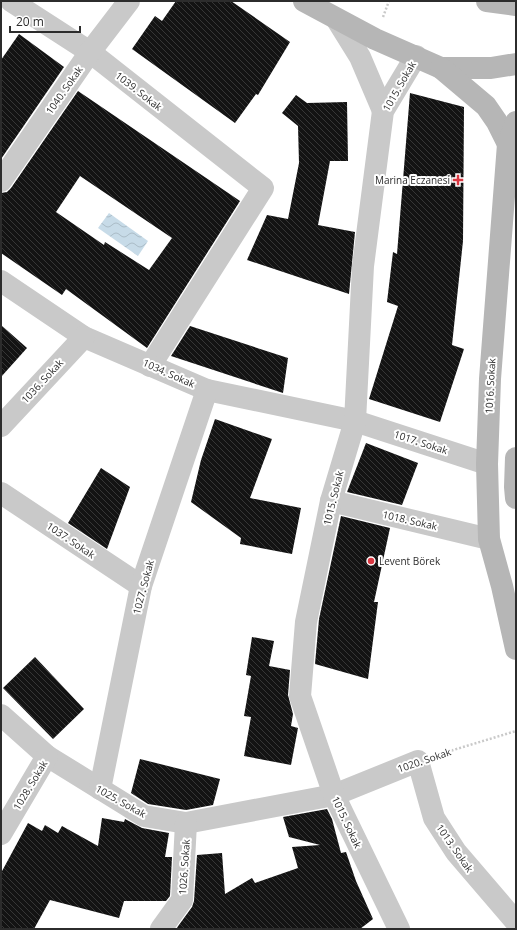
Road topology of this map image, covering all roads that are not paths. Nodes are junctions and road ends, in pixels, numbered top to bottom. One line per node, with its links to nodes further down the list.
1 (11, 1): 7 (street, 1039. Sokak)
2 (129, 1): 7 (street, 1040. Sokak)
3 (304, 1): 6 (main road)
4 (488, 1): 5 (main road)
5 (516, 5)
6 (337, 20): 8 (main road); 11 (street)
7 (90, 52): 14 (street, 1040. Sokak); 17 (street, 1039. Sokak)
8 (416, 56): 10 (main road); 11 (street, 1015. Sokak)
9 (516, 64): 10 (main road)
10 (441, 68): 13 (main road)
11 (383, 111): 19 (street, 1015. Sokak)
12 (516, 122): 13 (main road, 1016. Sokak)
13 (508, 144): 22 (main road, 1016. Sokak)
14 (1, 180)
15 (1, 281): 16 (street, 1034. Sokak)
16 (84, 337): 17 (street, 1034. Sokak); 20 (street, 1036. Sokak)
17 (150, 366): 18 (street, 1034. Sokak)
18 (207, 390): 19 (street, 1034. Sokak); 27 (street, 1027. Sokak)
19 (355, 421): 22 (street, 1017. Sokak); 25 (street, 1015. Sokak)
20 (1, 426)
21 (516, 458): 24 (main road)
22 (487, 464): 26 (main road, 1016. Sokak)
23 (1, 493): 27 (street, 1037. Sokak)
24 (516, 498)
25 (331, 501): 26 (street, 1018. Sokak); 33 (street, 1015. Sokak)
26 (490, 539): 28 (main road, 1016. Sokak)
27 (141, 586): 32 (street, 1027. Sokak)
28 (516, 649)
29 (1, 715): 30 (street, 1025. Sokak)
30 (47, 756): 32 (street, 1025. Sokak); 35 (street, 1028. Sokak)
31 (418, 761): 33 (street, 1020. Sokak); 36 (street, 1013. Sokak)
32 (100, 789): 34 (street, 1025. Sokak)
33 (334, 795): 34 (street, 1025. Sokak); 37 (street, 1015. Sokak)
34 (186, 823): 38 (street, 1026. Sokak)
35 (1, 834)
36 (516, 922)
37 (390, 925)
38 (162, 929)

